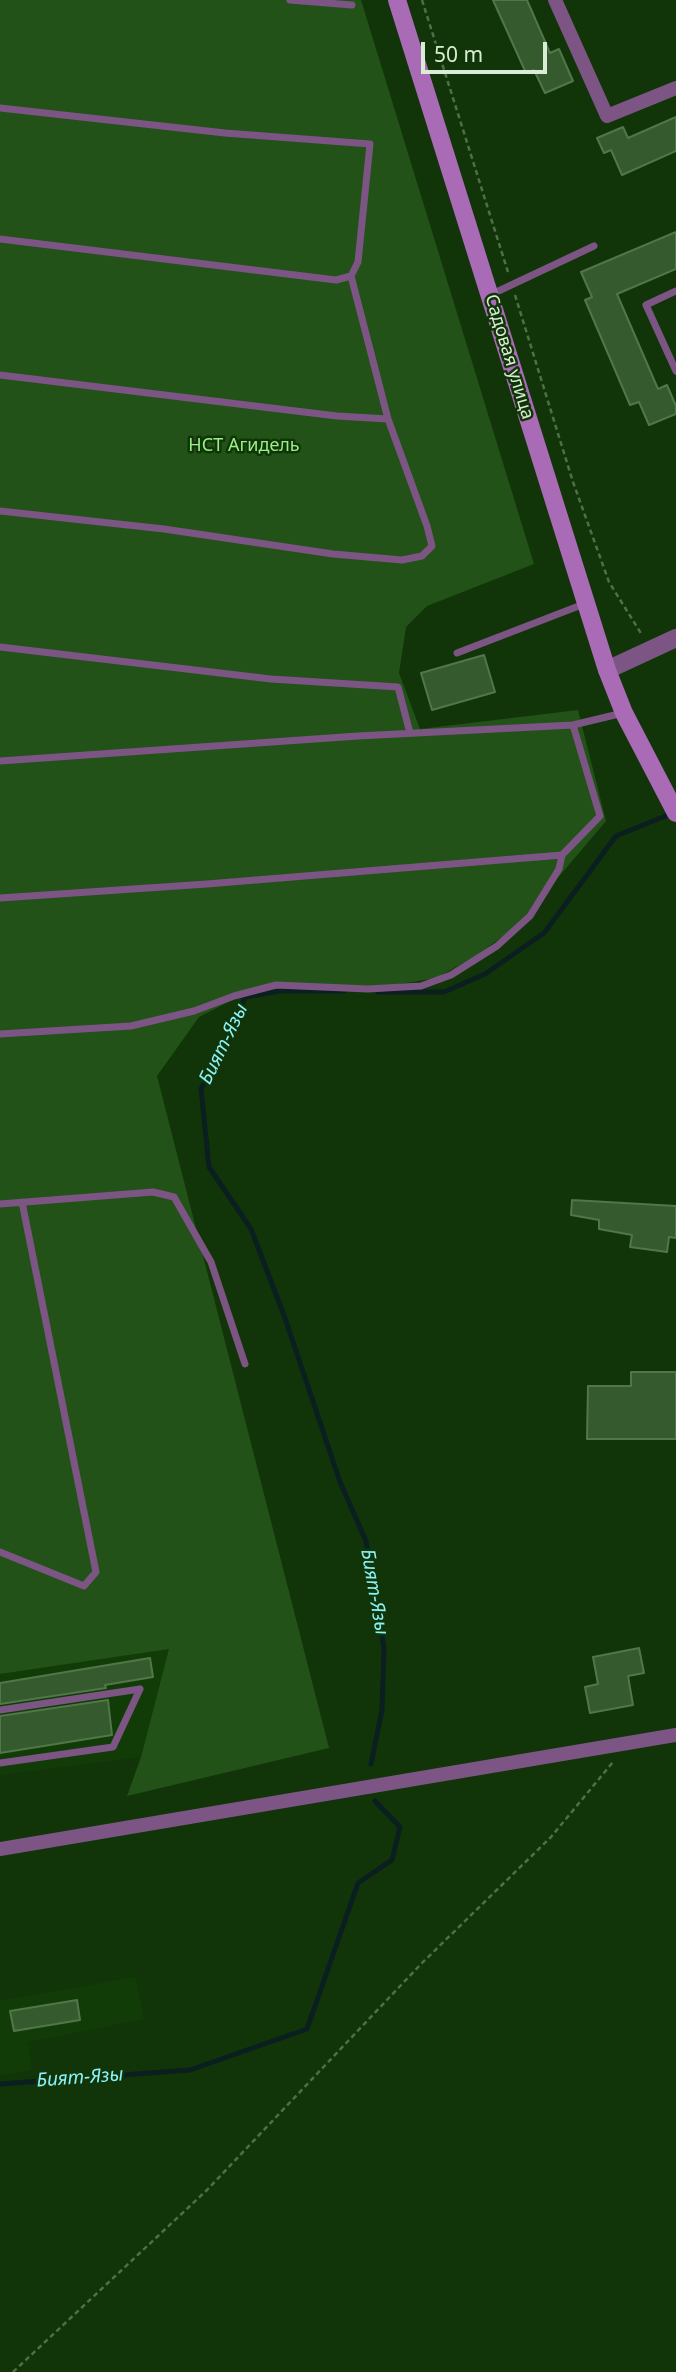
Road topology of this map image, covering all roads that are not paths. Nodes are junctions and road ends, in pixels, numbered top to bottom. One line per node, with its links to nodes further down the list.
1 (290, 0): 4 (lane)
2 (397, 0): 11 (main road, Садовая улица)
3 (555, 0): 5 (street)
4 (352, 5)
5 (676, 88)
6 (0, 108): 9 (lane)
7 (0, 240): 9 (lane)
8 (594, 246): 11 (lane)
9 (351, 276): 14 (lane)
10 (676, 291): 12 (lane)
11 (490, 296): 16 (main road, Садовая улица)
12 (676, 371)
13 (0, 374): 14 (lane)
14 (388, 419): 15 (lane)
15 (0, 511)
16 (586, 603): 19 (lane); 20 (main road, Садовая улица)
17 (676, 638): 20 (street)
18 (0, 647): 23 (lane)
19 (457, 653)
20 (607, 670): 21 (main road, Садовая улица)
21 (624, 713): 22 (lane); 25 (main road, Садовая улица)
22 (573, 726): 23 (lane); 26 (lane)
23 (410, 733): 24 (lane)
24 (0, 761)
25 (676, 813)
26 (562, 855): 27 (lane); 28 (lane)
27 (0, 898)
28 (0, 1034)
29 (22, 1202): 30 (lane); 31 (lane); 32 (lane)
30 (0, 1204)
31 (245, 1364)
32 (0, 1552)
33 (0, 1710): 35 (lane)
34 (676, 1735): 36 (street)
35 (0, 1763)
36 (0, 1849)

